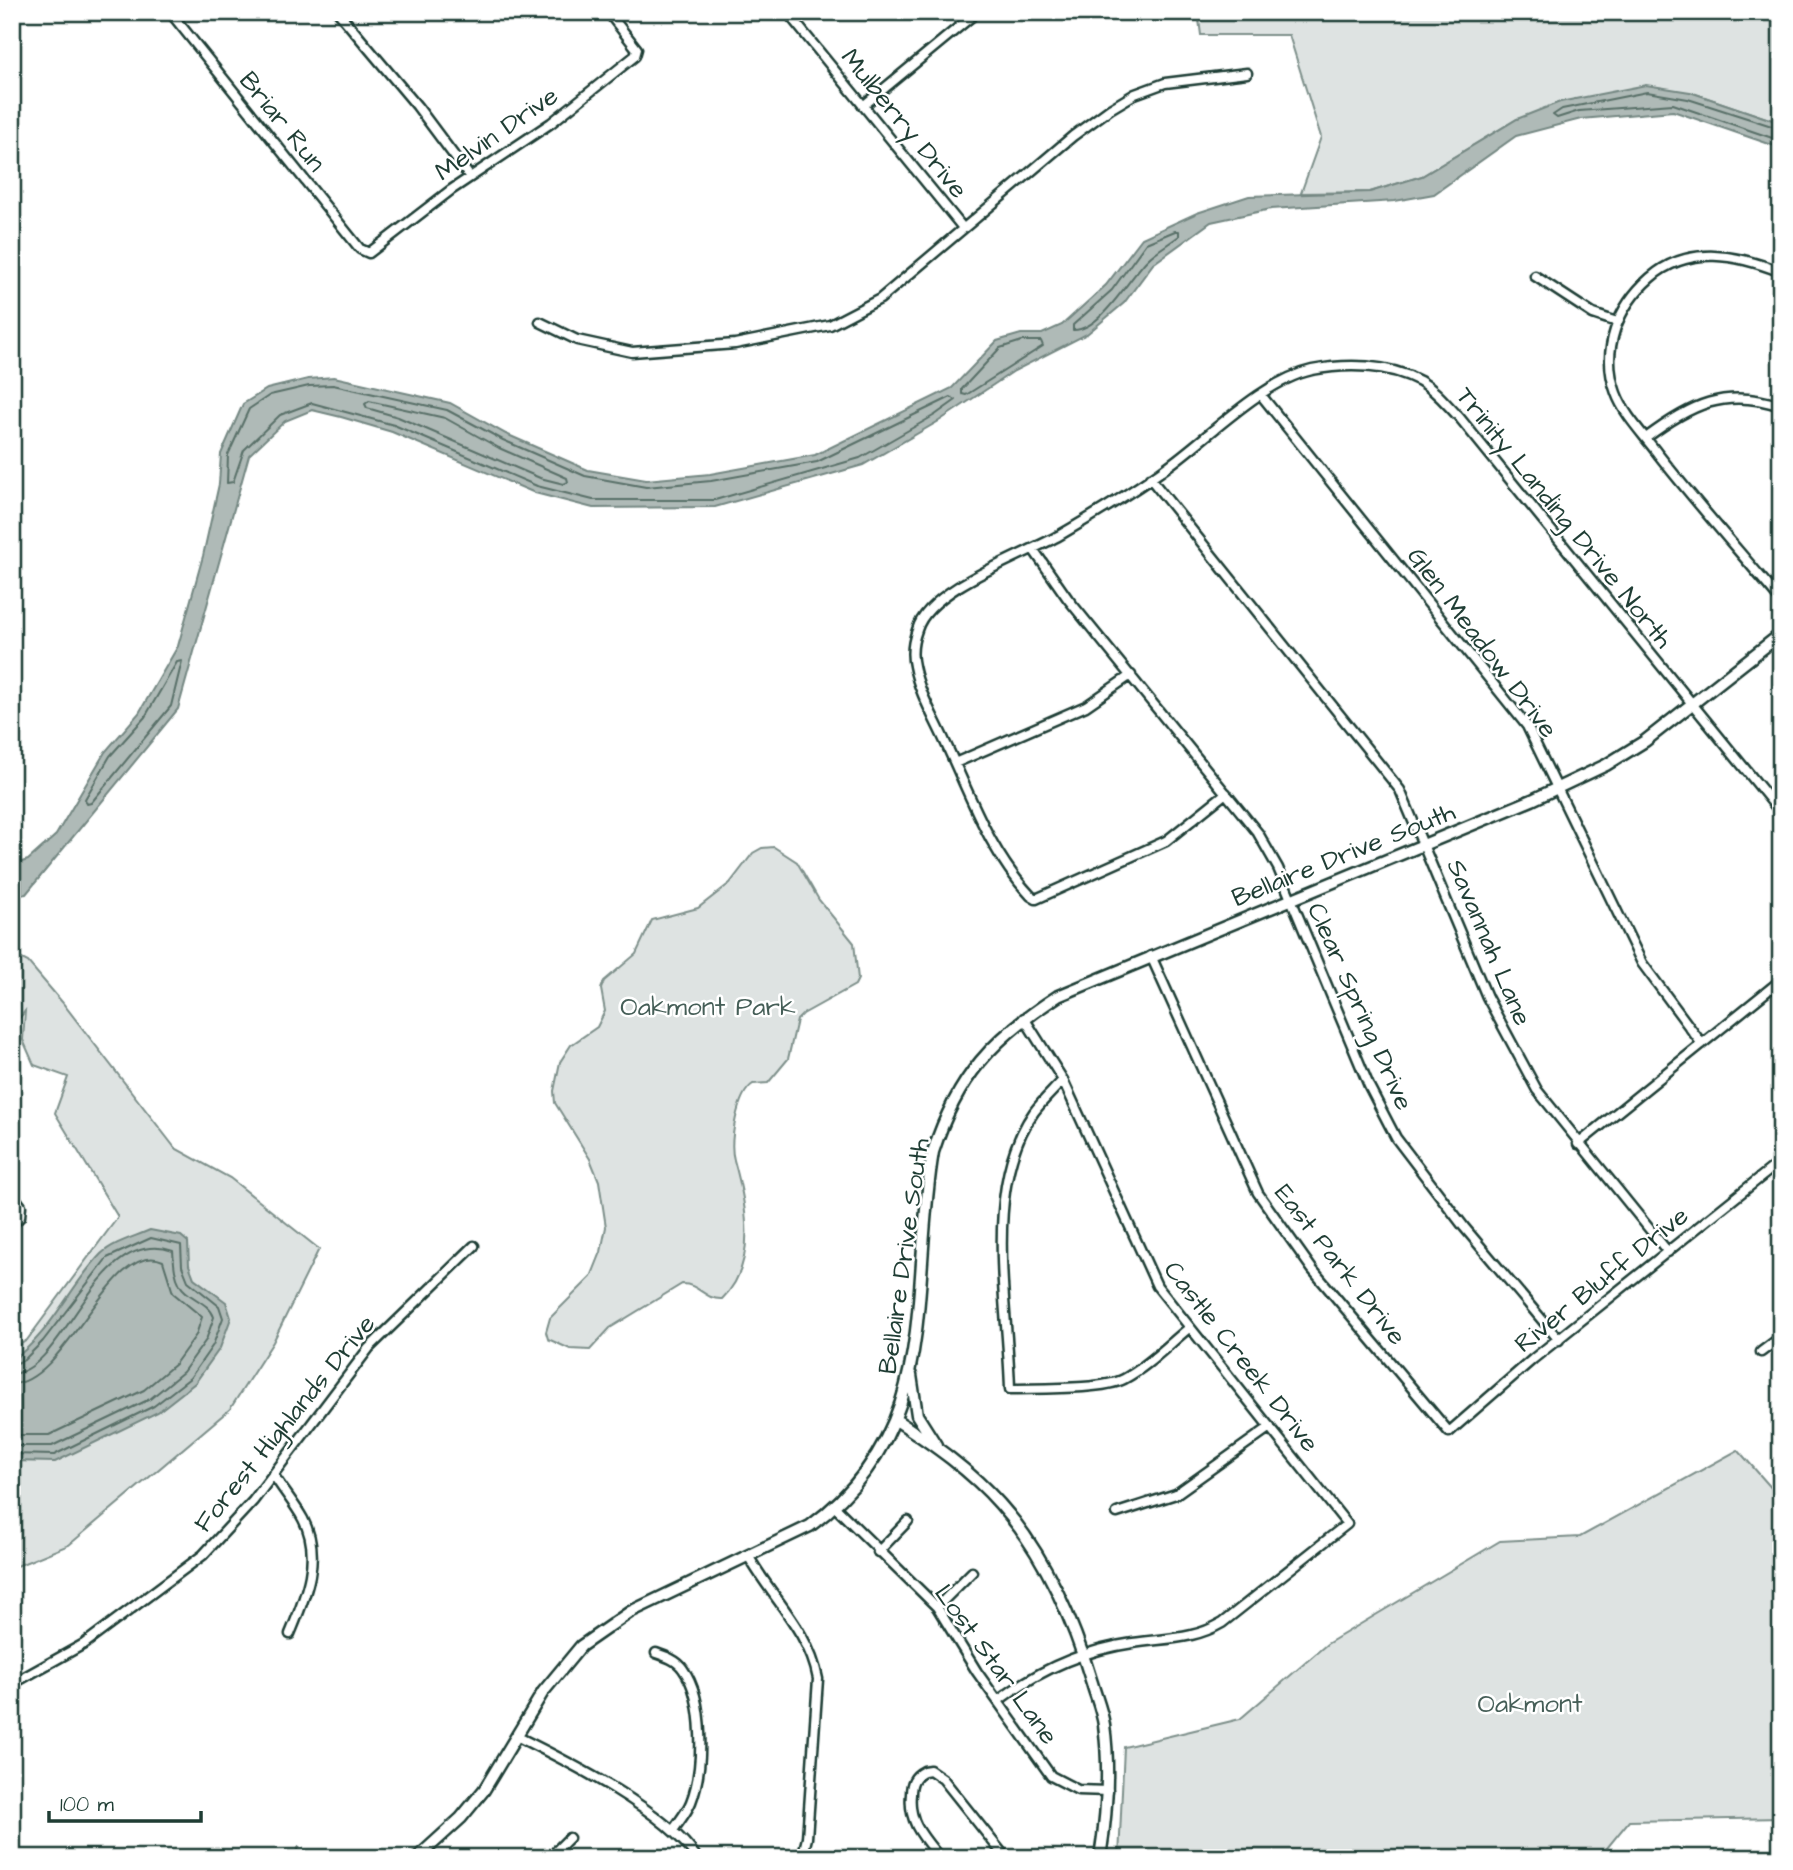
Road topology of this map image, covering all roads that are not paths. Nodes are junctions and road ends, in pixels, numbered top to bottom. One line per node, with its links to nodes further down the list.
1 (170, 12): 10 (street, Briar Run)
2 (338, 12): 8 (street)
3 (608, 12): 8 (street, Melvin Drive)
4 (787, 12): 7 (street, Mulberry Drive)
5 (977, 12): 7 (street)
6 (1247, 73): 9 (street)
7 (863, 106): 9 (street, Mulberry Drive)
8 (470, 177): 10 (street, Melvin Drive)
9 (963, 228): 13 (street)
10 (366, 252)
11 (1781, 272): 14 (street)
12 (1535, 276): 14 (street)
13 (540, 322)
14 (1617, 322): 17 (street)
15 (1262, 395): 18 (street, Trinity Landing Drive North); 23 (street, Trinity Landing Drive North); 25 (street, Glen Meadow Drive)
16 (1781, 406): 17 (street)
17 (1646, 439): 20 (street)
18 (1150, 478): 19 (street, Trinity Landing Drive North); 28 (street, Savannah Lane)
19 (1033, 549): 22 (street, Clear Spring Drive); 24 (street, Trinity Landing Drive North)
20 (1781, 601)
21 (1781, 634): 23 (street, Bellaire Drive South)
22 (1131, 675): 24 (street); 26 (street, Clear Spring Drive)
23 (1694, 704): 25 (street, Bellaire Drive South); 27 (street, Trinity Landing Drive North)
24 (955, 763): 26 (street)
25 (1559, 788): 28 (street, Bellaire Drive South); 33 (street, Glen Meadow Drive)
26 (1226, 793): 29 (street, Clear Spring Drive)
27 (1781, 813)
28 (1425, 843): 29 (street, Bellaire Drive South); 35 (street, Savannah Lane)
29 (1290, 897): 30 (street, Bellaire Drive South); 43 (street, Clear Spring Drive)
30 (1151, 956): 32 (street, Bellaire Drive South); 48 (street, East Park Drive)
31 (1781, 980): 33 (street)
32 (1024, 1018): 34 (street, Castle Creek Drive); 45 (street, Bellaire Drive South)
33 (1702, 1044): 35 (street)
34 (1063, 1080): 41 (street, Castle Creek Drive); 41 (street)
35 (1578, 1144): 40 (street, Savannah Lane)
36 (1781, 1161): 40 (street, River Bluff Drive)
37 (12, 1194): 38 (street)
38 (12, 1226)
39 (474, 1246): 50 (street, Forest Highlands Drive)
40 (1668, 1252): 43 (street, River Bluff Drive)
41 (1189, 1328): 47 (street, Castle Creek Drive)
42 (1781, 1337): 44 (street)
43 (1559, 1340): 48 (street, River Bluff Drive)
44 (1761, 1352)
45 (911, 1369): 46 (street, Bellaire Drive South); 49 (street)
46 (896, 1420): 49 (street); 51 (street, Bellaire Drive South)
47 (1270, 1427): 52 (street); 60 (street, Castle Creek Drive)
48 (1449, 1432)
49 (938, 1448): 60 (street)
50 (272, 1475): 58 (street); 61 (street, Forest Highlands Drive)
51 (834, 1506): 54 (street, Lost Star Lane); 55 (street, Bellaire Drive South)
52 (1117, 1513)
53 (908, 1521): 54 (street)
54 (878, 1552): 57 (street, Lost Star Lane)
55 (749, 1557): 63 (street, Bellaire Drive South); 70 (street)
56 (972, 1572): 57 (street)
57 (937, 1607): 62 (street, Lost Star Lane)
58 (290, 1634)
59 (656, 1653): 65 (street)
60 (1083, 1653): 62 (street); 64 (street)
61 (12, 1684)
62 (999, 1700): 64 (street, Lost Star Lane)
63 (516, 1736): 65 (street); 67 (street, Bellaire Drive South)
64 (1108, 1791): 73 (street)
65 (674, 1829): 69 (street)
66 (569, 1838): 68 (street)
67 (417, 1858)
68 (550, 1858)
69 (697, 1858)
70 (802, 1858)
71 (940, 1858): 72 (street)
72 (1006, 1858)
73 (1100, 1858)

